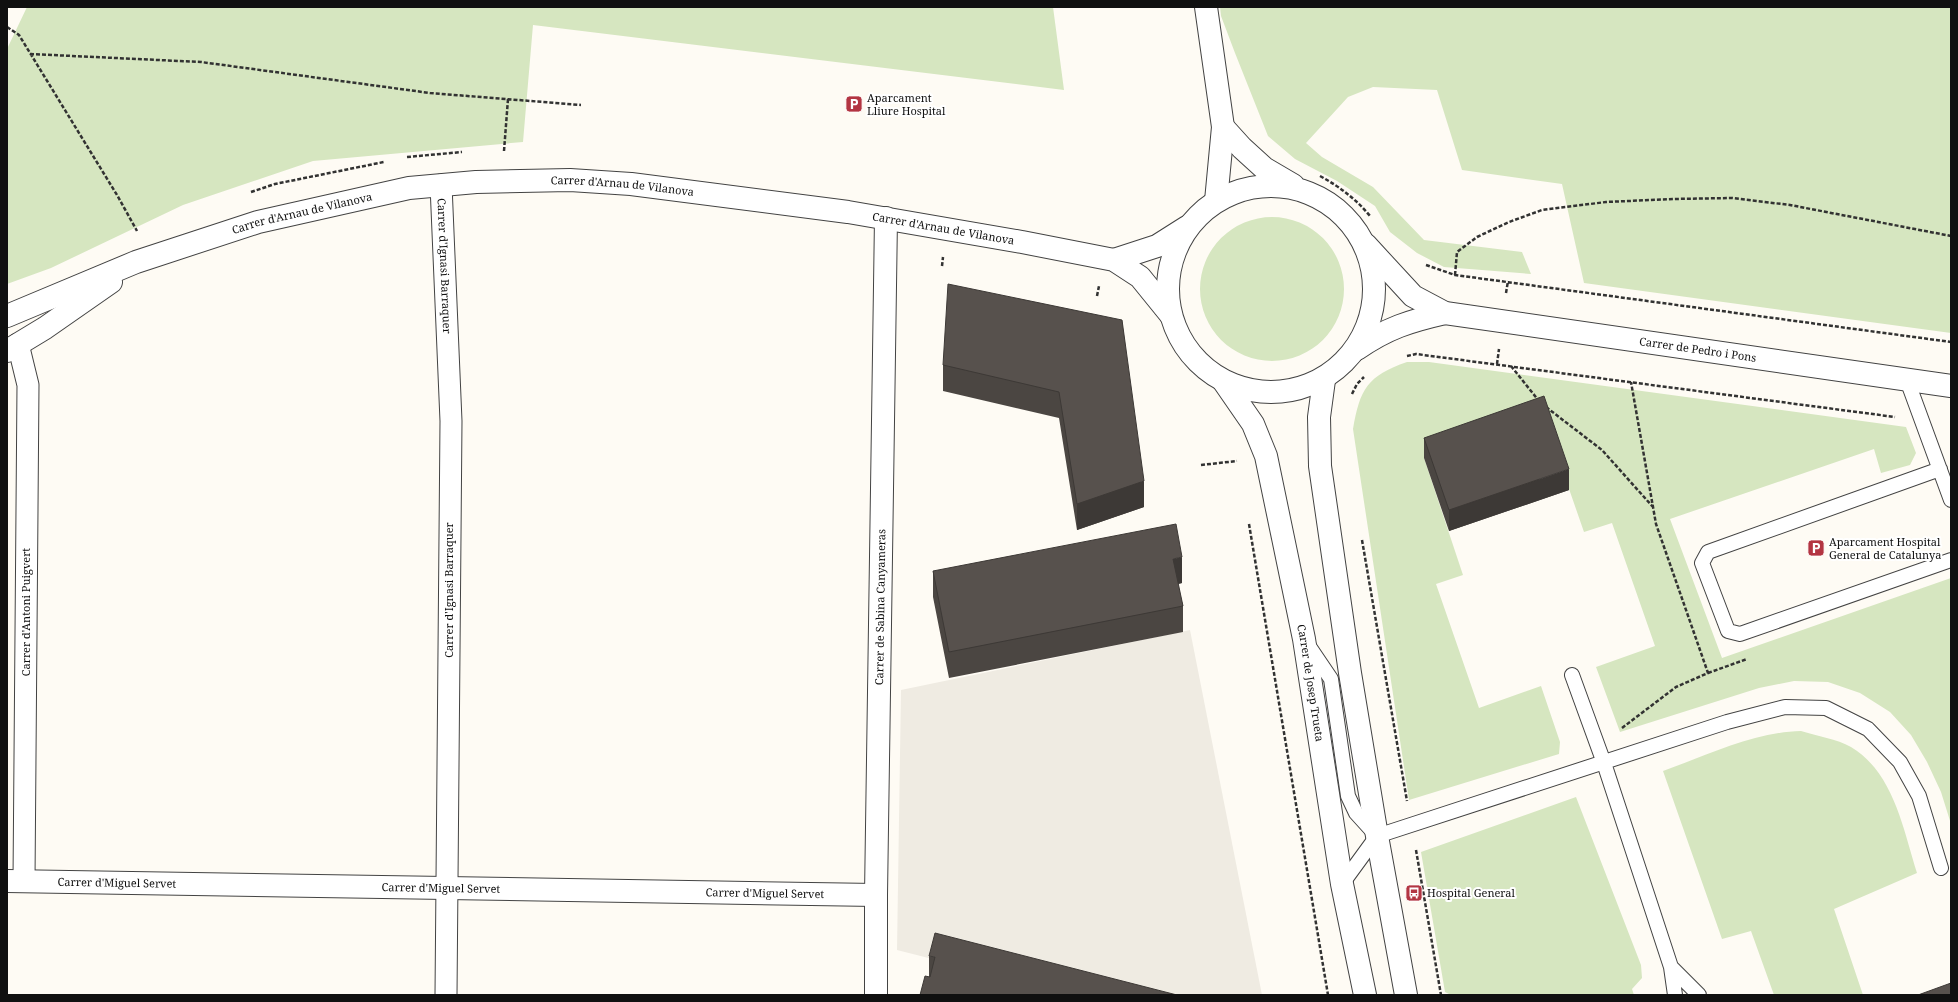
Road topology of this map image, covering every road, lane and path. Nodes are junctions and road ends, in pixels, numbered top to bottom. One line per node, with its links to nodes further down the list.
1 (1206, 7): 6 (street)
2 (7, 26): 3 (path)
3 (30, 54): 4 (path); 15 (path)
4 (508, 99): 5 (path); 7 (path)
5 (581, 105)
6 (1223, 127): 10 (street); 11 (street)
7 (504, 151)
8 (1318, 175): 13 (path)
9 (441, 184): 12 (street, Carrer d'Arnau de Vilanova); 19 (street, Carrer d'Arnau de Vilanova); 57 (street, Carrer d'Ignasi Barraquer)
10 (1300, 189): 11 (street); 17 (street)
11 (1216, 201): 14 (street)
12 (886, 218): 18 (street, Carrer d'Arnau de Vilanova); 58 (street, Carrer de Sabina Canyameras)
13 (1374, 220)
14 (1190, 224): 18 (street, Carrer d'Arnau de Vilanova); 23 (street)
15 (139, 235)
16 (1951, 236): 21 (path)
17 (1366, 245): 22 (street, Carrer de Pedro i Pons); 27 (street)
18 (1114, 260): 23 (street, Carrer d'Arnau de Vilanova)
19 (136, 262): 24 (street, Carrer d'Arnau de Vilanova); 26 (street, Carrer d'Arnau de Vilanova)
20 (1421, 263): 21 (path)
21 (1455, 274): 25 (path)
22 (1445, 313): 27 (street, Carrer de Pedro i Pons); 32 (street, Carrer de Pedro i Pons)
23 (1170, 314): 33 (street)
24 (7, 316)
25 (1951, 342)
26 (12, 348): 55 (street, Carrer d'Antoni Puigvert)
27 (1357, 349): 31 (street)
28 (1404, 356): 29 (path)
29 (1510, 365): 34 (path); 37 (path)
30 (1366, 375): 36 (path)
31 (1324, 380): 33 (street); 53 (street)
32 (1907, 380): 35 (street, Carrer de Pedro i Pons); 39 (lane)
33 (1224, 382): 48 (street, Carrer de Josep Trueta)
34 (1631, 382): 39 (path); 44 (path)
35 (1951, 386)
36 (1352, 396)
37 (1539, 402)
38 (1546, 406): 44 (path)
39 (1923, 421): 42 (lane)
40 (1238, 460): 41 (path)
41 (1239, 468)
42 (1940, 469): 43 (lane); 47 (lane)
43 (1951, 500)
44 (1653, 508): 50 (path)
45 (1248, 523): 62 (path)
46 (1362, 538): 52 (path)
47 (1951, 560)
48 (1304, 639): 53 (lane); 56 (street, Carrer de Josep Trueta)
49 (1572, 675): 50 (lane)
50 (1598, 747): 51 (lane)
51 (1604, 763): 52 (lane); 54 (lane); 59 (lane)
52 (1411, 825): 53 (lane); 65 (path)
53 (1377, 836): 56 (lane); 64 (street)
54 (1941, 868)
55 (16, 881): 57 (street, Carrer d'Miguel Servet)
56 (1342, 884): 63 (street, Carrer de Josep Trueta)
57 (447, 888): 58 (street, Carrer d'Miguel Servet); 60 (street, Carrer d'Ignasi Barraquer)
58 (876, 895): 61 (street, Carrer de Sabina Canyameras)
59 (1671, 967): 66 (lane); 67 (lane)
60 (446, 995)
61 (876, 995)
62 (1328, 995)
63 (1365, 995)
64 (1406, 995)
65 (1441, 995)
66 (1675, 995)
67 (1700, 995)

